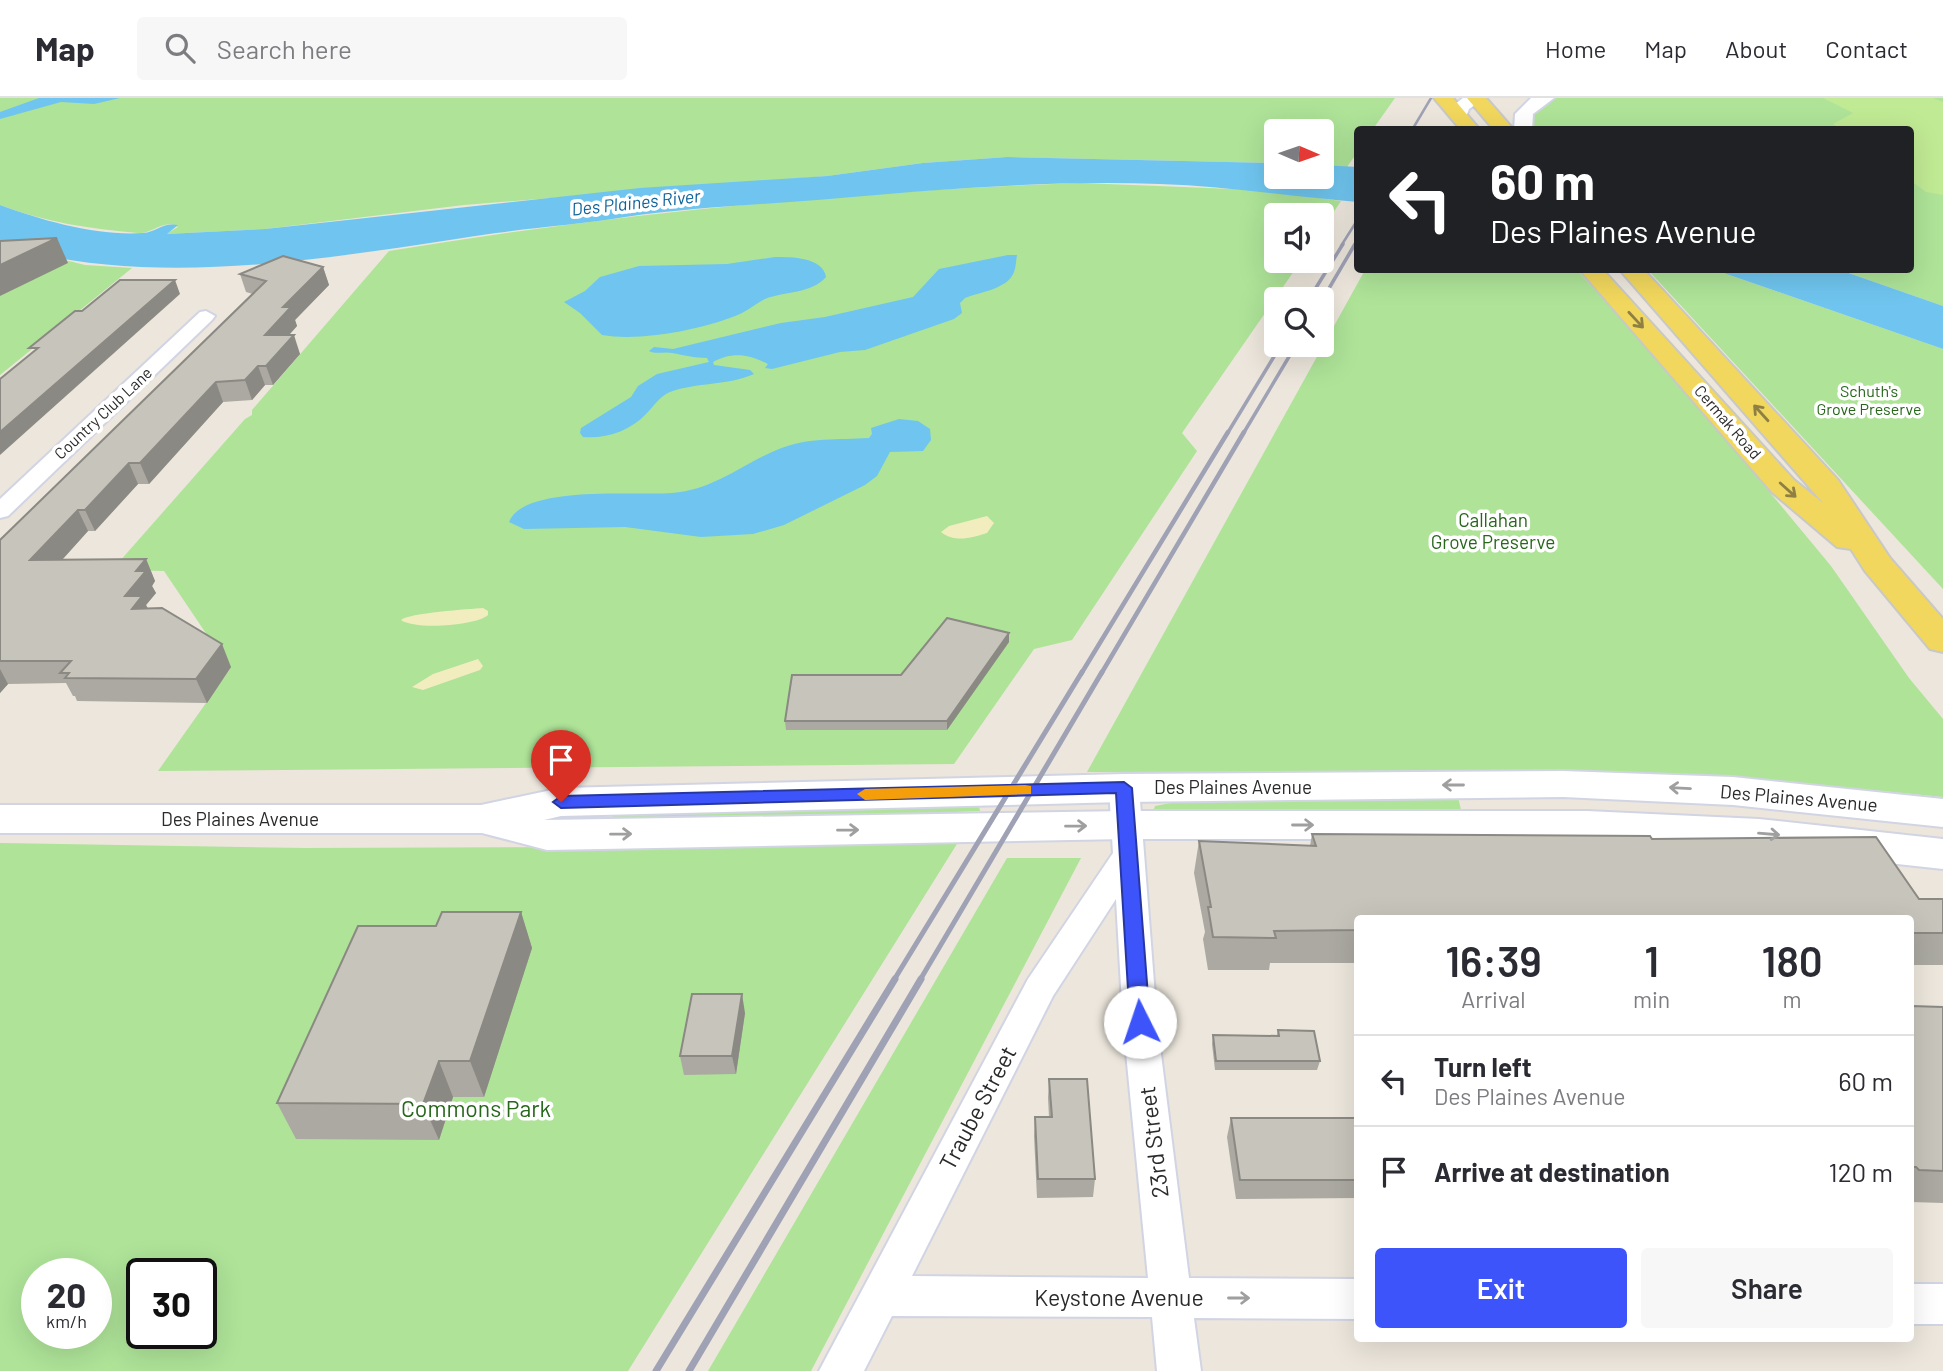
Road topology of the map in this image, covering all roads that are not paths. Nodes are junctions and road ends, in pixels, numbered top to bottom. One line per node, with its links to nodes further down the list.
1 (1443, 98): 4 (main road)
2 (1476, 98): 4 (main road); 5 (main road)
3 (1545, 98): 6 (main road)
4 (1465, 123)
5 (1501, 126)
6 (1522, 126)
7 (1594, 273): 11 (main road, Cermak Road, one-way to 11)
8 (1635, 273): 11 (main road, Cermak Road, one-way to 8)
9 (206, 316): 10 (street, Country Club Lane)
10 (0, 511)
11 (1877, 564): 12 (main road, Cermak Road)
12 (1943, 642)
13 (1943, 813): 15 (main road, Des Plaines Avenue, one-way to 15)
14 (0, 819): 15 (main road, Des Plaines Avenue)
15 (1127, 822): 16 (main road, Des Plaines Avenue, one-way to 16); 17 (street, Traube Street); 18 (street, 23rd Street)
16 (1943, 854)
17 (880, 1296): 18 (street, Keystone Avenue); 22 (street, Traube Street)
18 (1171, 1298): 19 (street, Keystone Avenue, one-way to 19); 23 (street, 23rd Street)
19 (1354, 1299)
20 (1914, 1304): 21 (street)
21 (1943, 1304)
22 (841, 1371)
23 (1179, 1371)

